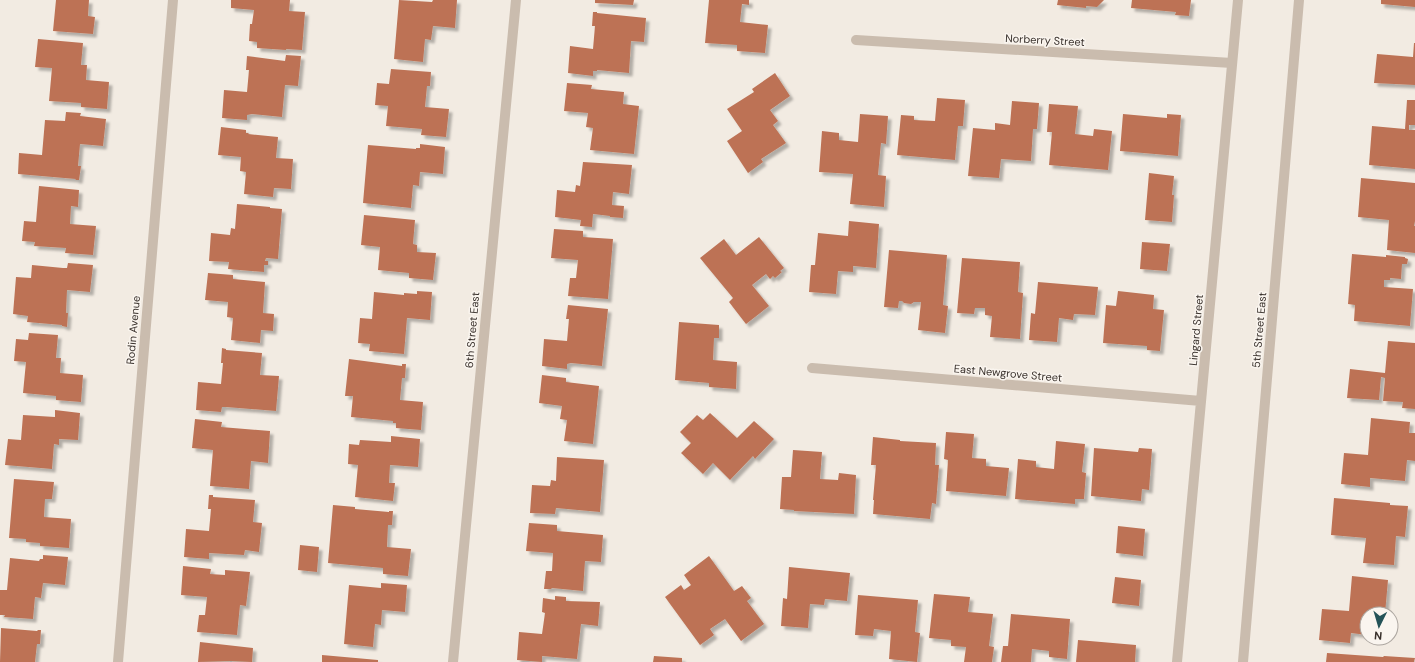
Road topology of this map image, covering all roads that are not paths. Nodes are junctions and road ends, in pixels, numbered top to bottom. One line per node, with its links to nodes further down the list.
1 (173, 0): 9 (street, Rodin Avenue)
2 (516, 0): 10 (street, 6th Street East)
3 (1238, 0): 6 (street, Lingard Street)
4 (1299, 0): 12 (street, 5th Street East)
5 (856, 40): 6 (street, Norberry Street)
6 (1232, 63): 8 (street, Lingard Street)
7 (812, 368): 8 (street, East Newgrove Street)
8 (1201, 401): 11 (street, Lingard Street)
9 (118, 662)
10 (453, 662)
11 (1177, 662)
12 (1243, 662)

